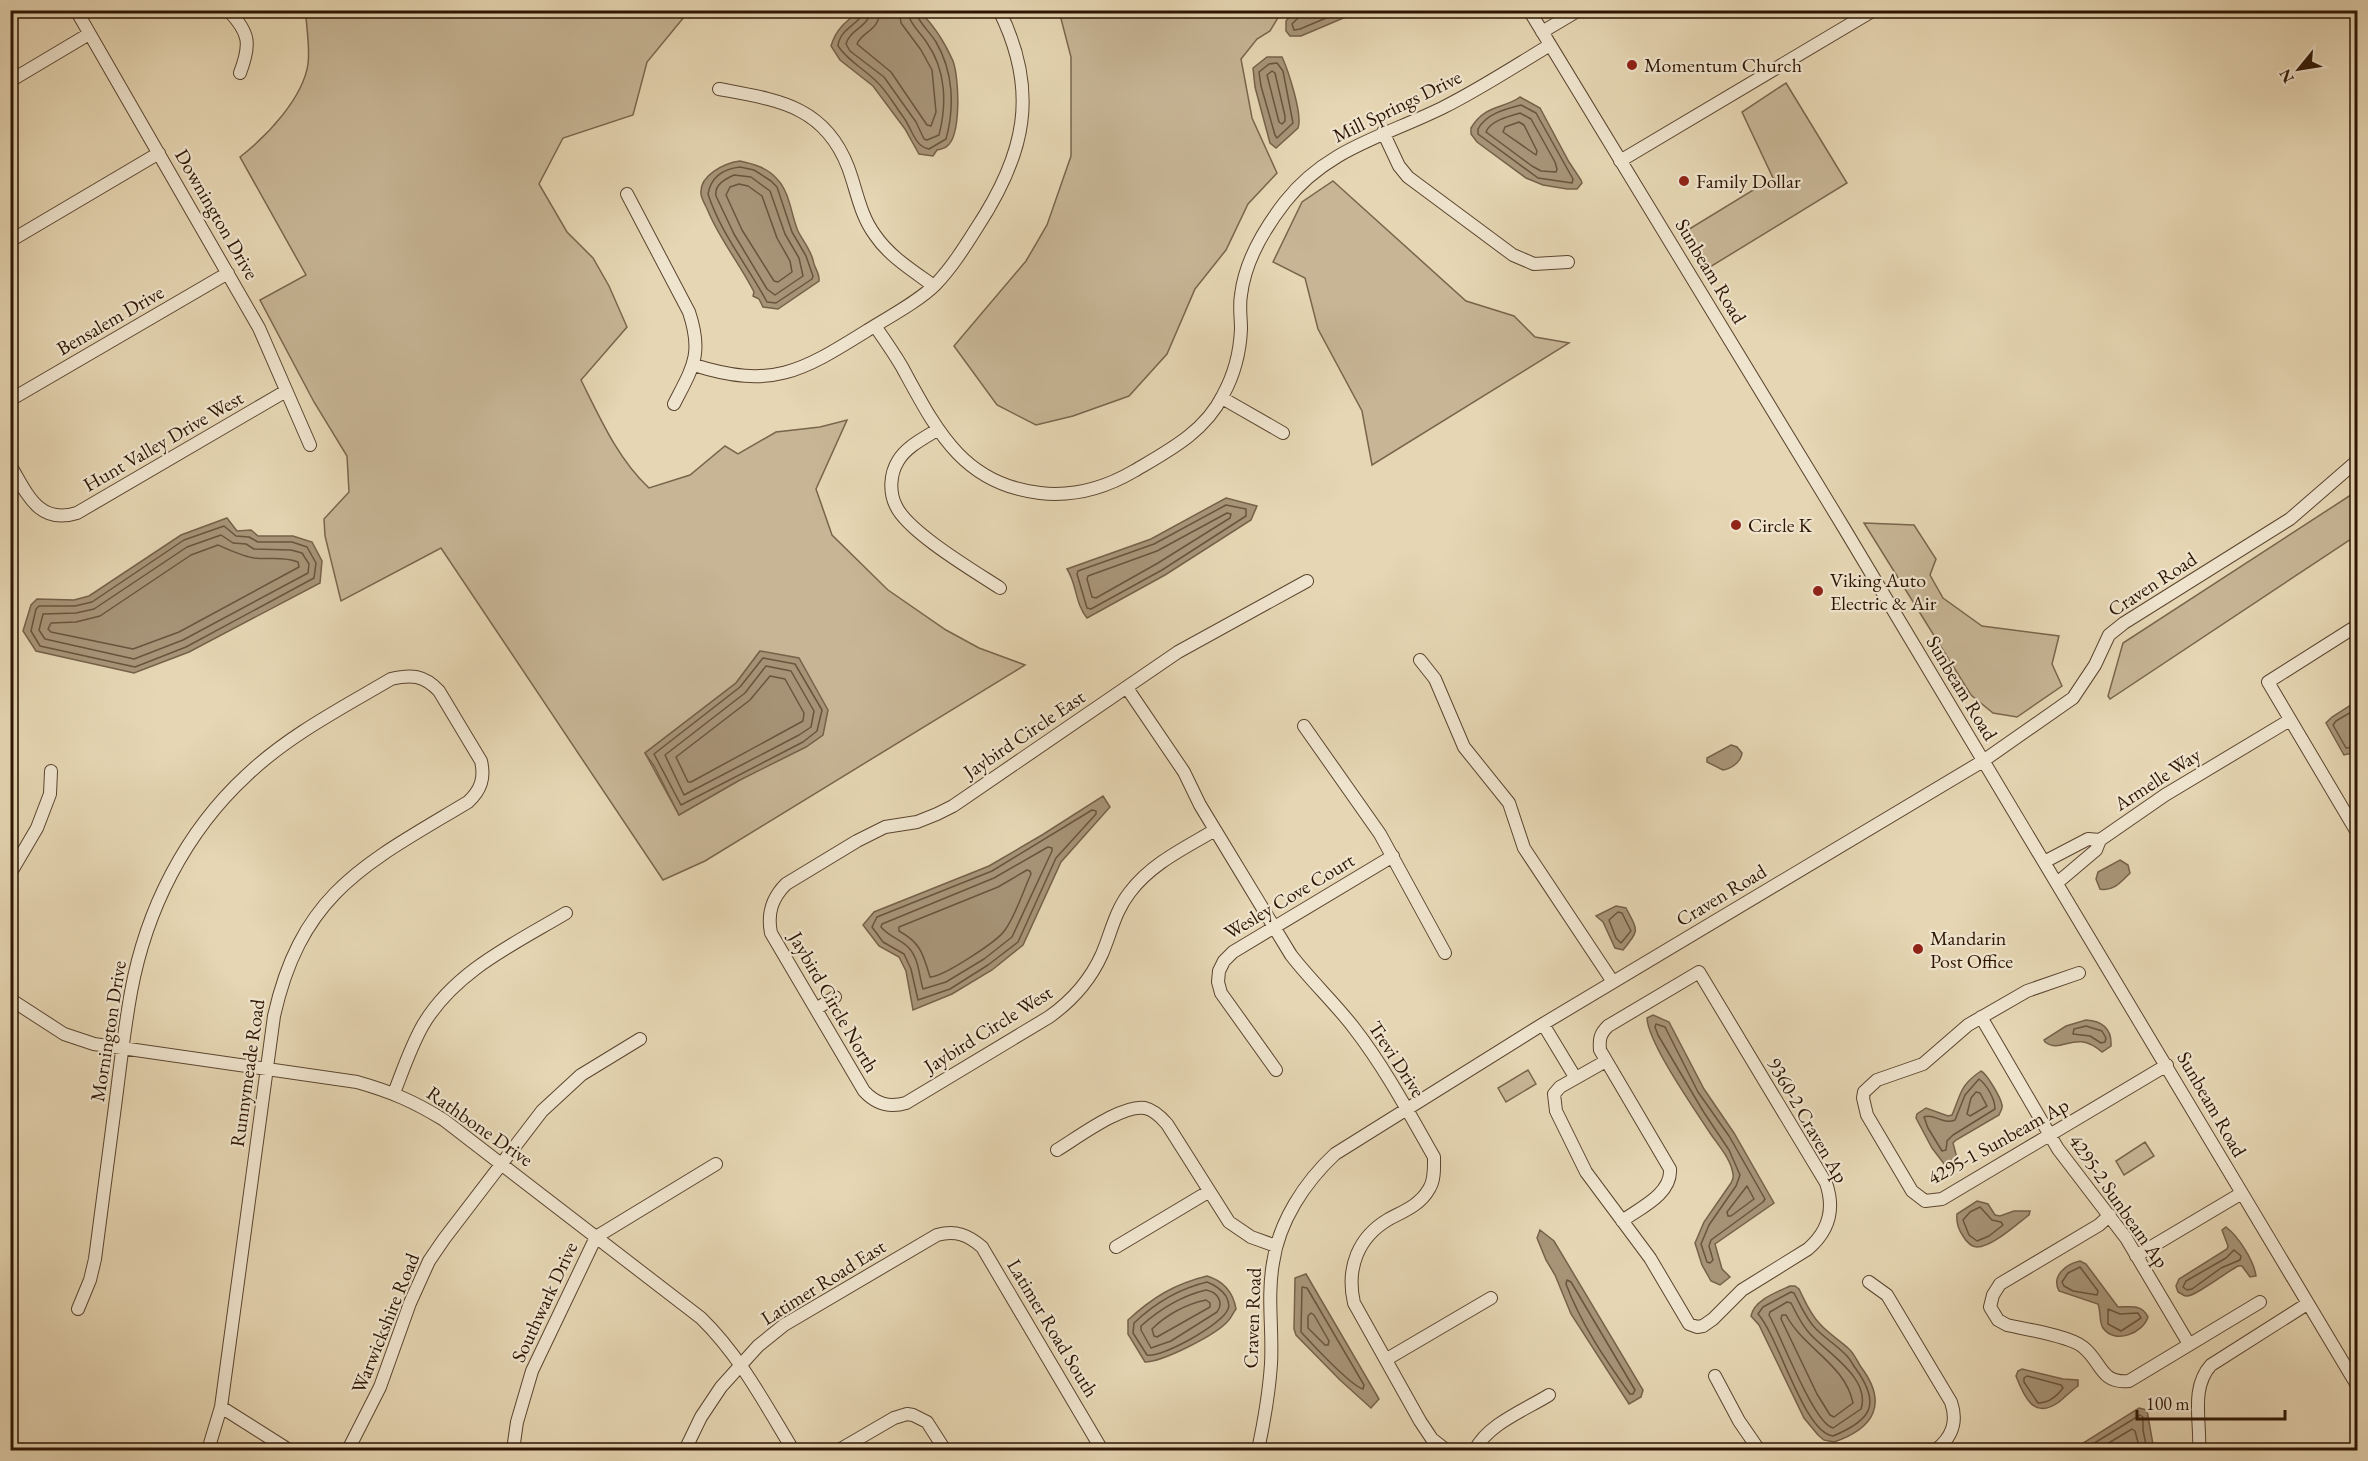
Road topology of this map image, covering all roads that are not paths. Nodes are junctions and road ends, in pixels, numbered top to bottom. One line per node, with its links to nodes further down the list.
1 (76, 10): 8 (street, Downington Drive)
2 (228, 10): 10 (street)
3 (999, 10): 20 (street)
4 (1529, 10): 7 (street, Sunbeam Road)
5 (1579, 10): 7 (street)
6 (1874, 10): 15 (street)
7 (1542, 32): 9 (street, Sunbeam Road)
8 (90, 34): 11 (street); 14 (street, Downington Drive)
9 (1550, 45): 13 (street, Mill Springs Drive); 15 (street, Sunbeam Road)
10 (240, 73)
11 (10, 81)
12 (719, 89): 20 (street)
13 (1383, 132): 18 (street); 24 (street, Mill Springs Drive)
14 (159, 153): 17 (street); 19 (street, Downington Drive)
15 (1620, 161): 39 (street, Sunbeam Road)
16 (627, 194): 22 (street)
17 (10, 241)
18 (1568, 262)
19 (228, 273): 23 (street, Downington Drive); 25 (street, Bensalem Drive)
20 (934, 286): 21 (street)
21 (875, 326): 22 (street); 27 (street, Mill Springs Drive)
22 (694, 365): 26 (street)
23 (286, 391): 29 (street, Downington Drive); 31 (street, Hunt Valley Drive West)
24 (1222, 398): 27 (street, Mill Springs Drive); 28 (street)
25 (10, 400)
26 (674, 404)
27 (937, 430): 33 (street)
28 (1283, 433)
29 (310, 445)
30 (2358, 460): 39 (street, Craven Road)
31 (10, 465)
32 (1307, 581): 36 (street, Jaybird Circle East)
33 (1000, 588)
34 (2358, 625): 37 (street)
35 (1420, 660): 54 (street)
36 (1127, 688): 43 (street, Trevi Drive); 50 (street, Jaybird Circle East)
37 (2290, 720): 42 (street); 44 (street, Armelle Way)
38 (1304, 726): 45 (street)
39 (1983, 761): 46 (street, Sunbeam Road); 54 (street, Craven Road)
40 (51, 771): 47 (street)
41 (479, 788): 61 (street, Mornington Drive); 64 (street, Runnymeade Road)
42 (2358, 828)
43 (1215, 830): 51 (street, Trevi Drive); 68 (street, Jaybird Circle West)
44 (2100, 840): 46 (street); 48 (street, Armelle Way)
45 (1394, 855): 51 (street, Wesley Cove Court); 52 (street)
46 (2044, 862): 48 (street, Sunbeam Road)
47 (10, 874)
48 (2057, 883): 63 (street, Sunbeam Road)
49 (566, 913): 67 (street)
50 (769, 915): 57 (street, Jaybird Circle North)
51 (1273, 927): 65 (street, Wesley Cove Court); 69 (street, Trevi Drive)
52 (1445, 953)
53 (2079, 973): 58 (street, 4295-1 Sunbeam Ap)
54 (1613, 982): 59 (street, Craven Road)
55 (835, 998): 57 (street)
56 (10, 999): 61 (street, Rathbone Drive)
57 (816, 1010): 68 (street, Jaybird Circle North)
58 (1981, 1017): 70 (street, 4295-2 Sunbeam Ap); 70 (street, 4295-1 Sunbeam Ap)
59 (1543, 1024): 66 (street); 69 (street, Craven Road)
60 (640, 1039): 72 (street, Warwickshire Road)
61 (123, 1049): 64 (street, Rathbone Drive); 87 (street, Mornington Drive)
62 (1606, 1061): 66 (street, 9360-2 Craven Ap); 77 (street); 77 (street, 9360-2 Craven Ap)
63 (2167, 1065): 70 (street, 4295-1 Sunbeam Ap); 75 (street, Sunbeam Road)
64 (266, 1068): 67 (street, Rathbone Drive); 94 (street, Runnymeade Road)
65 (1276, 1070)
66 (1575, 1077): 77 (street, 9360-2 Craven Ap)
67 (394, 1093): 72 (street, Rathbone Drive)
68 (878, 1102)
69 (1406, 1108): 80 (street, Craven Road); 89 (street, Trevi Drive)
70 (2050, 1135): 76 (street, 4295-2 Sunbeam Ap)
71 (1057, 1150): 74 (street)
72 (501, 1164): 79 (street, Rathbone Drive); 97 (street, Warwickshire Road)
73 (716, 1164): 79 (street, Southwark Drive)
74 (1208, 1192): 80 (street); 81 (street)
75 (2242, 1193): 82 (street); 86 (street, Sunbeam Road)
76 (2110, 1215): 82 (street, 4295-2 Sunbeam Ap); 88 (street)
77 (1622, 1221)
78 (960, 1234): 90 (street, Latimer Road East); 103 (street, Latimer Road South)
79 (596, 1237): 90 (street, Rathbone Drive); 98 (street, Southwark Drive)
80 (1276, 1246): 104 (street, Craven Road)
81 (1116, 1247)
82 (2136, 1256): 88 (street, 4295-2 Sunbeam Ap)
83 (1869, 1282): 108 (street)
84 (1491, 1298): 89 (street)
85 (2260, 1302): 88 (street)
86 (2307, 1304): 92 (street, Sunbeam Road); 109 (street)
87 (78, 1309)
88 (2189, 1344)
89 (1387, 1359): 105 (street, Trevi Drive)
90 (741, 1362): 99 (street, Latimer Road East); 100 (street, Rathbone Drive)
91 (1715, 1376): 107 (street)
92 (2358, 1387)
93 (1549, 1395): 106 (street)
94 (221, 1407): 95 (street, Runnymeade Road); 96 (street)
95 (208, 1450)
96 (289, 1450)
97 (348, 1450)
98 (513, 1450)
99 (685, 1450)
100 (793, 1450)
101 (838, 1450): 102 (street)
102 (945, 1450)
103 (1102, 1450)
104 (1258, 1450)
105 (1446, 1450)
106 (1475, 1450)
107 (1759, 1450)
108 (1936, 1450)
109 (2199, 1450)

